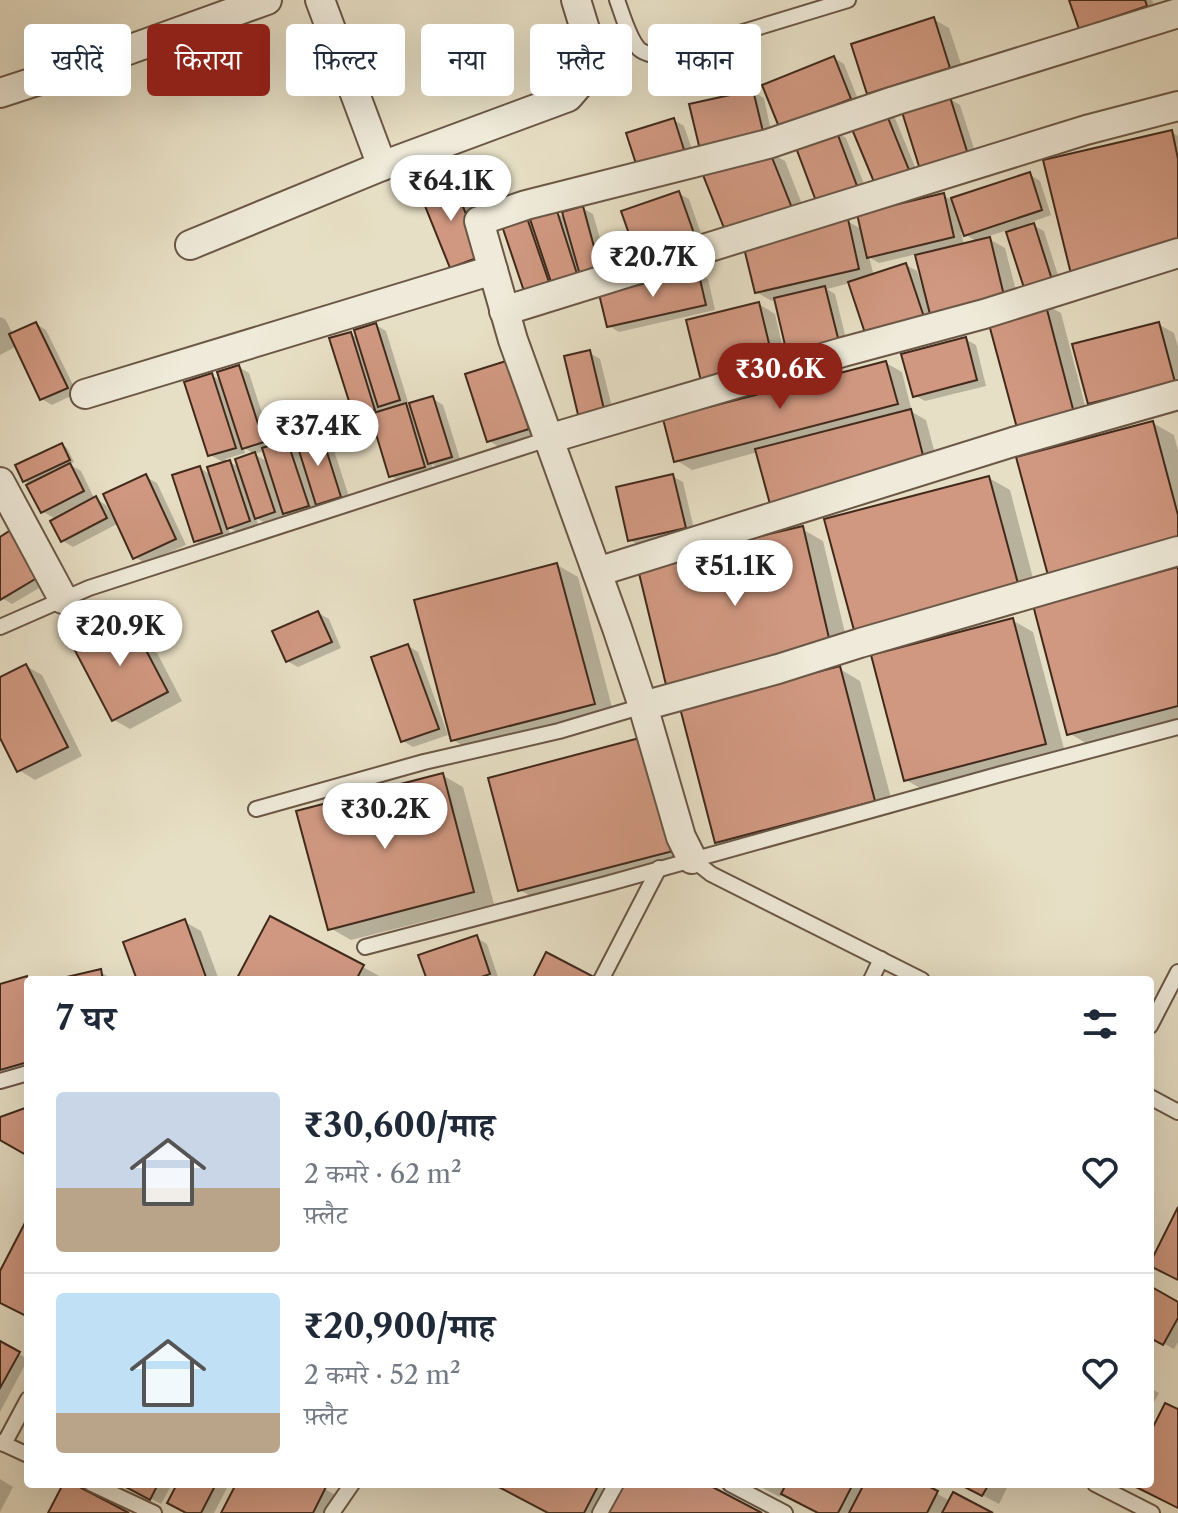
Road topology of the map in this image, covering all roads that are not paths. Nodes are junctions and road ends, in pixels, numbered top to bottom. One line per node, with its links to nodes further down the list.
1 (267, 0): 6 (street)
2 (320, 0): 10 (street)
3 (576, 0): 10 (street)
4 (617, 0): 5 (lane)
5 (848, 0)
6 (238, 5): 8 (street)
7 (1178, 13): 13 (street)
8 (0, 93)
9 (1178, 106): 14 (street)
10 (382, 166): 11 (street)
11 (190, 245)
12 (1178, 253): 17 (street)
13 (493, 270): 14 (street); 15 (street)
14 (504, 311): 17 (street)
15 (85, 394)
16 (1178, 395): 20 (street)
17 (548, 439): 20 (street); 21 (lane)
18 (0, 482): 21 (street)
19 (1178, 551): 23 (street)
20 (597, 572): 23 (street)
21 (63, 599): 22 (lane)
22 (0, 627)
23 (643, 706): 25 (lane); 26 (street)
24 (1178, 727): 26 (lane)
25 (256, 809)
26 (692, 859): 27 (lane); 29 (lane)
27 (659, 868): 28 (lane); 31 (lane)
28 (365, 947)
29 (881, 959): 32 (lane); 33 (lane)
30 (1178, 972): 34 (lane)
31 (603, 976)
32 (873, 976)
33 (914, 976)
34 (1154, 1018)
35 (24, 1074): 36 (lane)
36 (0, 1081)
37 (1154, 1099): 38 (lane)
38 (1178, 1112)
39 (24, 1406): 40 (lane)
40 (2, 1443): 41 (lane)
41 (24, 1453)
42 (101, 1488): 47 (lane)
43 (349, 1488): 48 (lane)
44 (614, 1488): 49 (lane)
45 (738, 1488): 50 (lane)
46 (1103, 1488): 51 (lane)
47 (154, 1513)
48 (332, 1513)
49 (600, 1513)
50 (785, 1513)
51 (1152, 1513)

